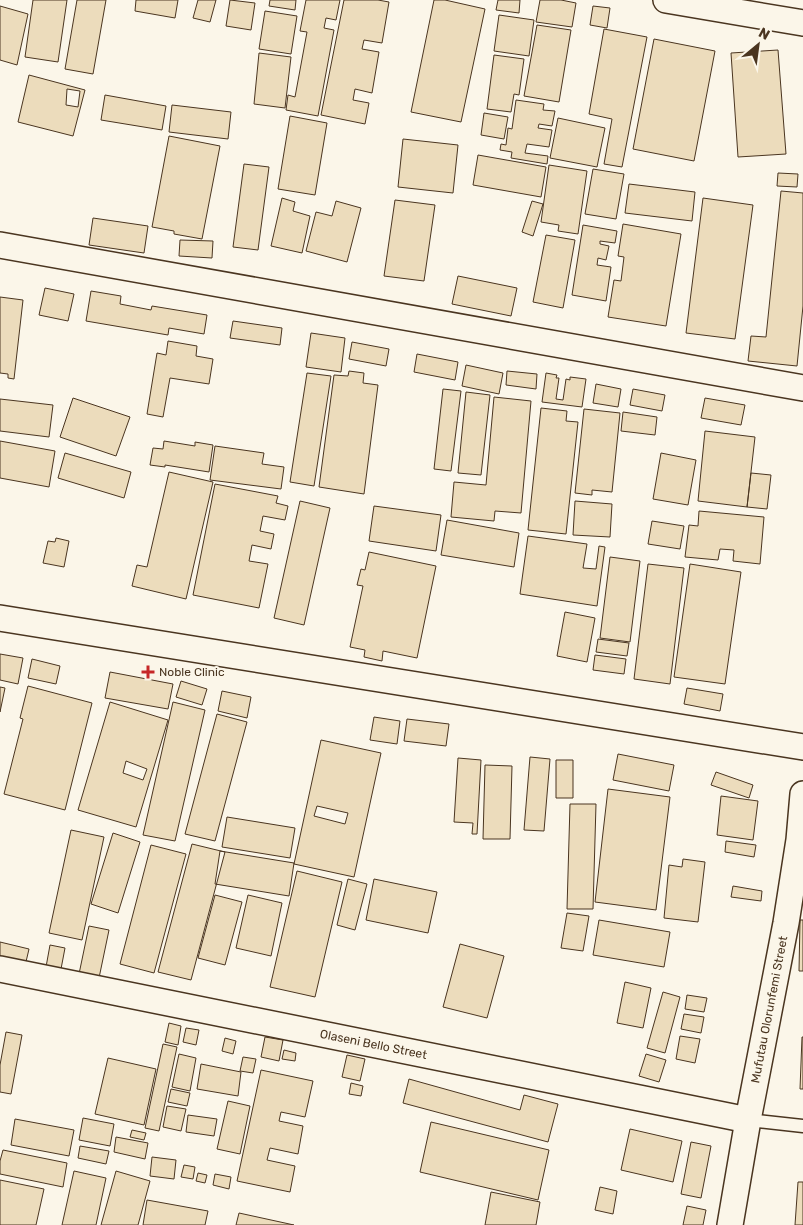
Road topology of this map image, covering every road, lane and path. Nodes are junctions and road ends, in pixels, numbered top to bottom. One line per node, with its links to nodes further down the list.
1 (666, 0): 2 (street)
2 (803, 23)
3 (0, 245): 4 (street)
4 (803, 388)
5 (0, 618): 6 (street)
6 (803, 746)
7 (803, 794): 9 (street, Mufutau Olorunfemi Street)
8 (0, 969): 9 (street, Olaseni Bello Street)
9 (748, 1120): 10 (lane); 11 (street, Mufutau Olorunfemi Street)
10 (803, 1126)
11 (730, 1225)

